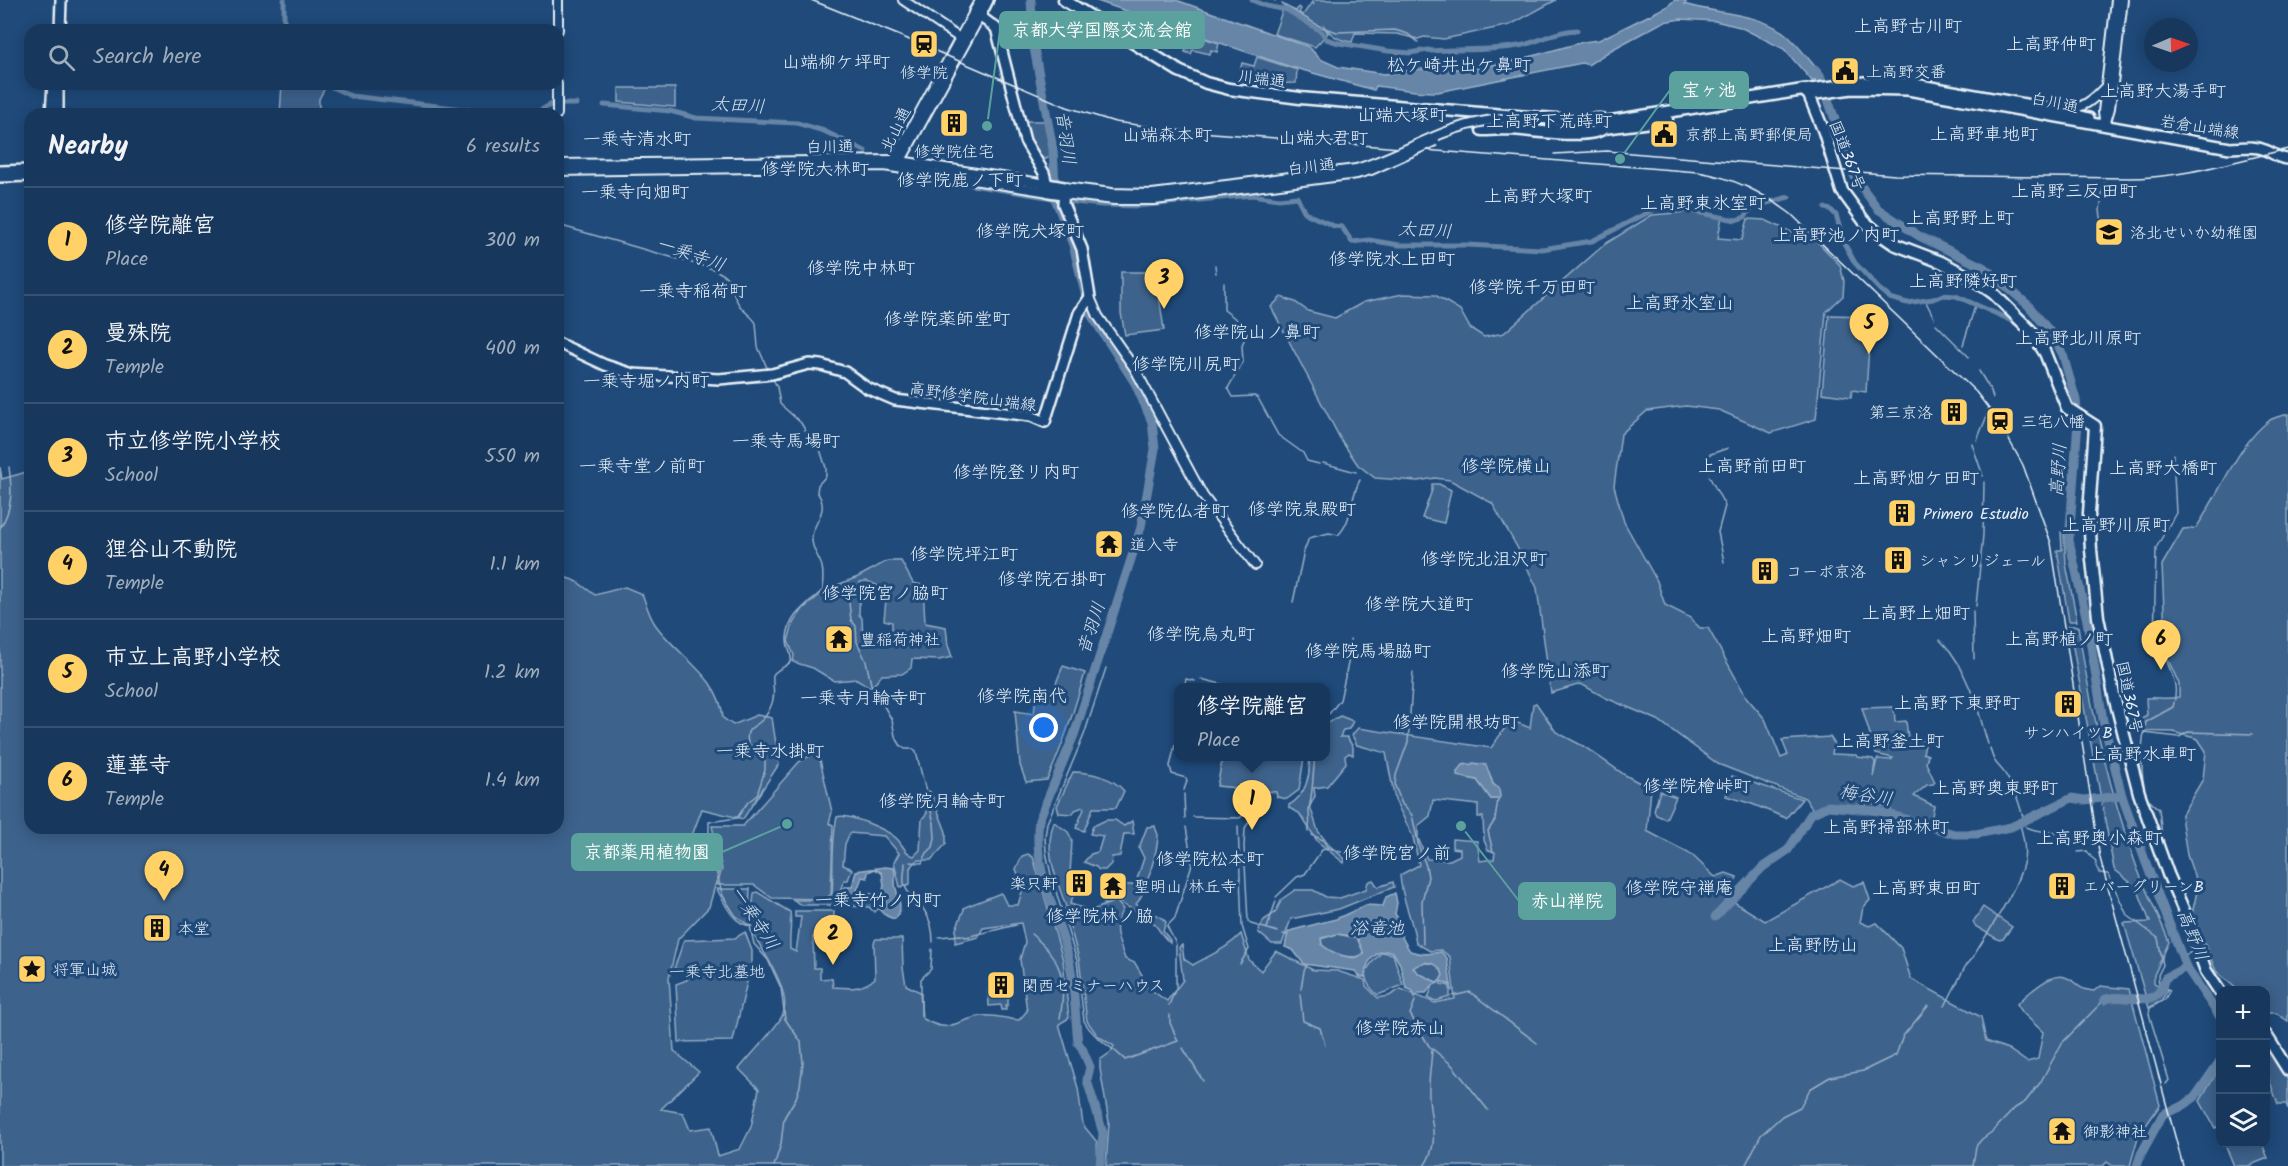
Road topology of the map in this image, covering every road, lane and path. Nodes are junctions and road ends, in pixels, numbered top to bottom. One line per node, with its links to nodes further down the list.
1 (55, 0): 11 (main road)
2 (61, 0): 12 (main road)
3 (558, 0): 13 (street)
4 (903, 0): 14 (street)
5 (981, 0): 10 (main road, 北山通)
6 (988, 0): 10 (main road, 北山通)
7 (1064, 0): 25 (highway, 川端通)
8 (2116, 0): 15 (street)
9 (2123, 0): 27 (street)
10 (977, 14): 14 (street, 北山通); 36 (main road)
11 (54, 24)
12 (60, 24)
13 (558, 24)
14 (962, 40): 29 (street, 北山通)
15 (2106, 85): 24 (street); 27 (street)
16 (1832, 88): 20 (main road, 白川通); 24 (main road, 白川通); 27 (main road, 白川通)
17 (52, 90): 22 (main road)
18 (58, 90): 23 (main road)
19 (557, 90): 21 (street)
20 (1808, 92): 26 (highway, 白川通); 40 (highway, 国道367号)
21 (557, 107)
22 (51, 108)
23 (58, 108)
24 (2059, 110): 27 (main road, 白川通)
25 (1480, 113): 26 (highway, 川端通); 26 (highway)
26 (1604, 125): 36 (street, 白川通, bridge)
27 (2105, 125): 28 (main road, 岩倉山端線)
28 (2288, 159)
29 (897, 163): 30 (street, 白川通); 33 (street, 白川通); 36 (street, 白川通)
30 (564, 164)
31 (24, 170): 32 (main road)
32 (0, 171)
33 (564, 171)
34 (24, 176): 35 (main road)
35 (0, 177)
36 (1056, 189): 37 (main road)
37 (1088, 301): 38 (main road, 高野修学院山端線); 39 (street)
38 (564, 347)
39 (1255, 565)
40 (2216, 986)
41 (2268, 1040): 42 (highway)
42 (2288, 1070)

